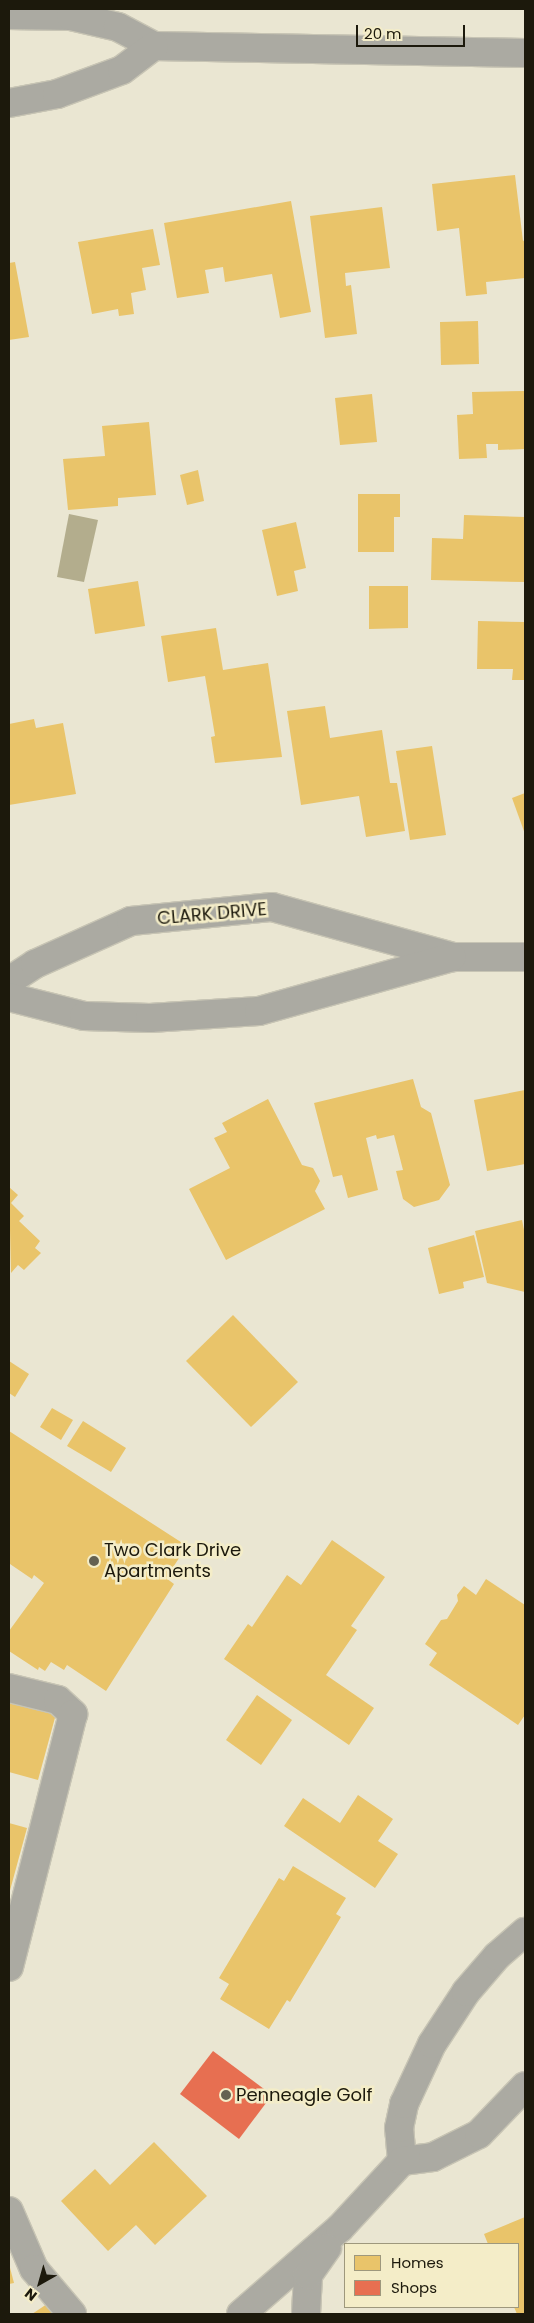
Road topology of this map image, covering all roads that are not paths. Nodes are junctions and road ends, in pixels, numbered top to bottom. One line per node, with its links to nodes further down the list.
1 (9, 15): 2 (street)
2 (154, 46): 3 (street); 4 (street)
3 (525, 53)
4 (9, 103)
5 (454, 956): 6 (street, CLARK DRIVE); 7 (street, CLARK DRIVE); 8 (street, CLARK DRIVE)
6 (525, 957)
7 (9, 981)
8 (9, 997)
9 (9, 1688): 11 (street)
10 (525, 1932): 13 (street)
11 (9, 1967)
12 (525, 2086): 13 (street)
13 (402, 2162): 15 (street)
14 (9, 2211): 16 (street)
15 (340, 2228): 17 (street); 18 (street)
16 (72, 2314)
17 (241, 2314)
18 (306, 2314)

